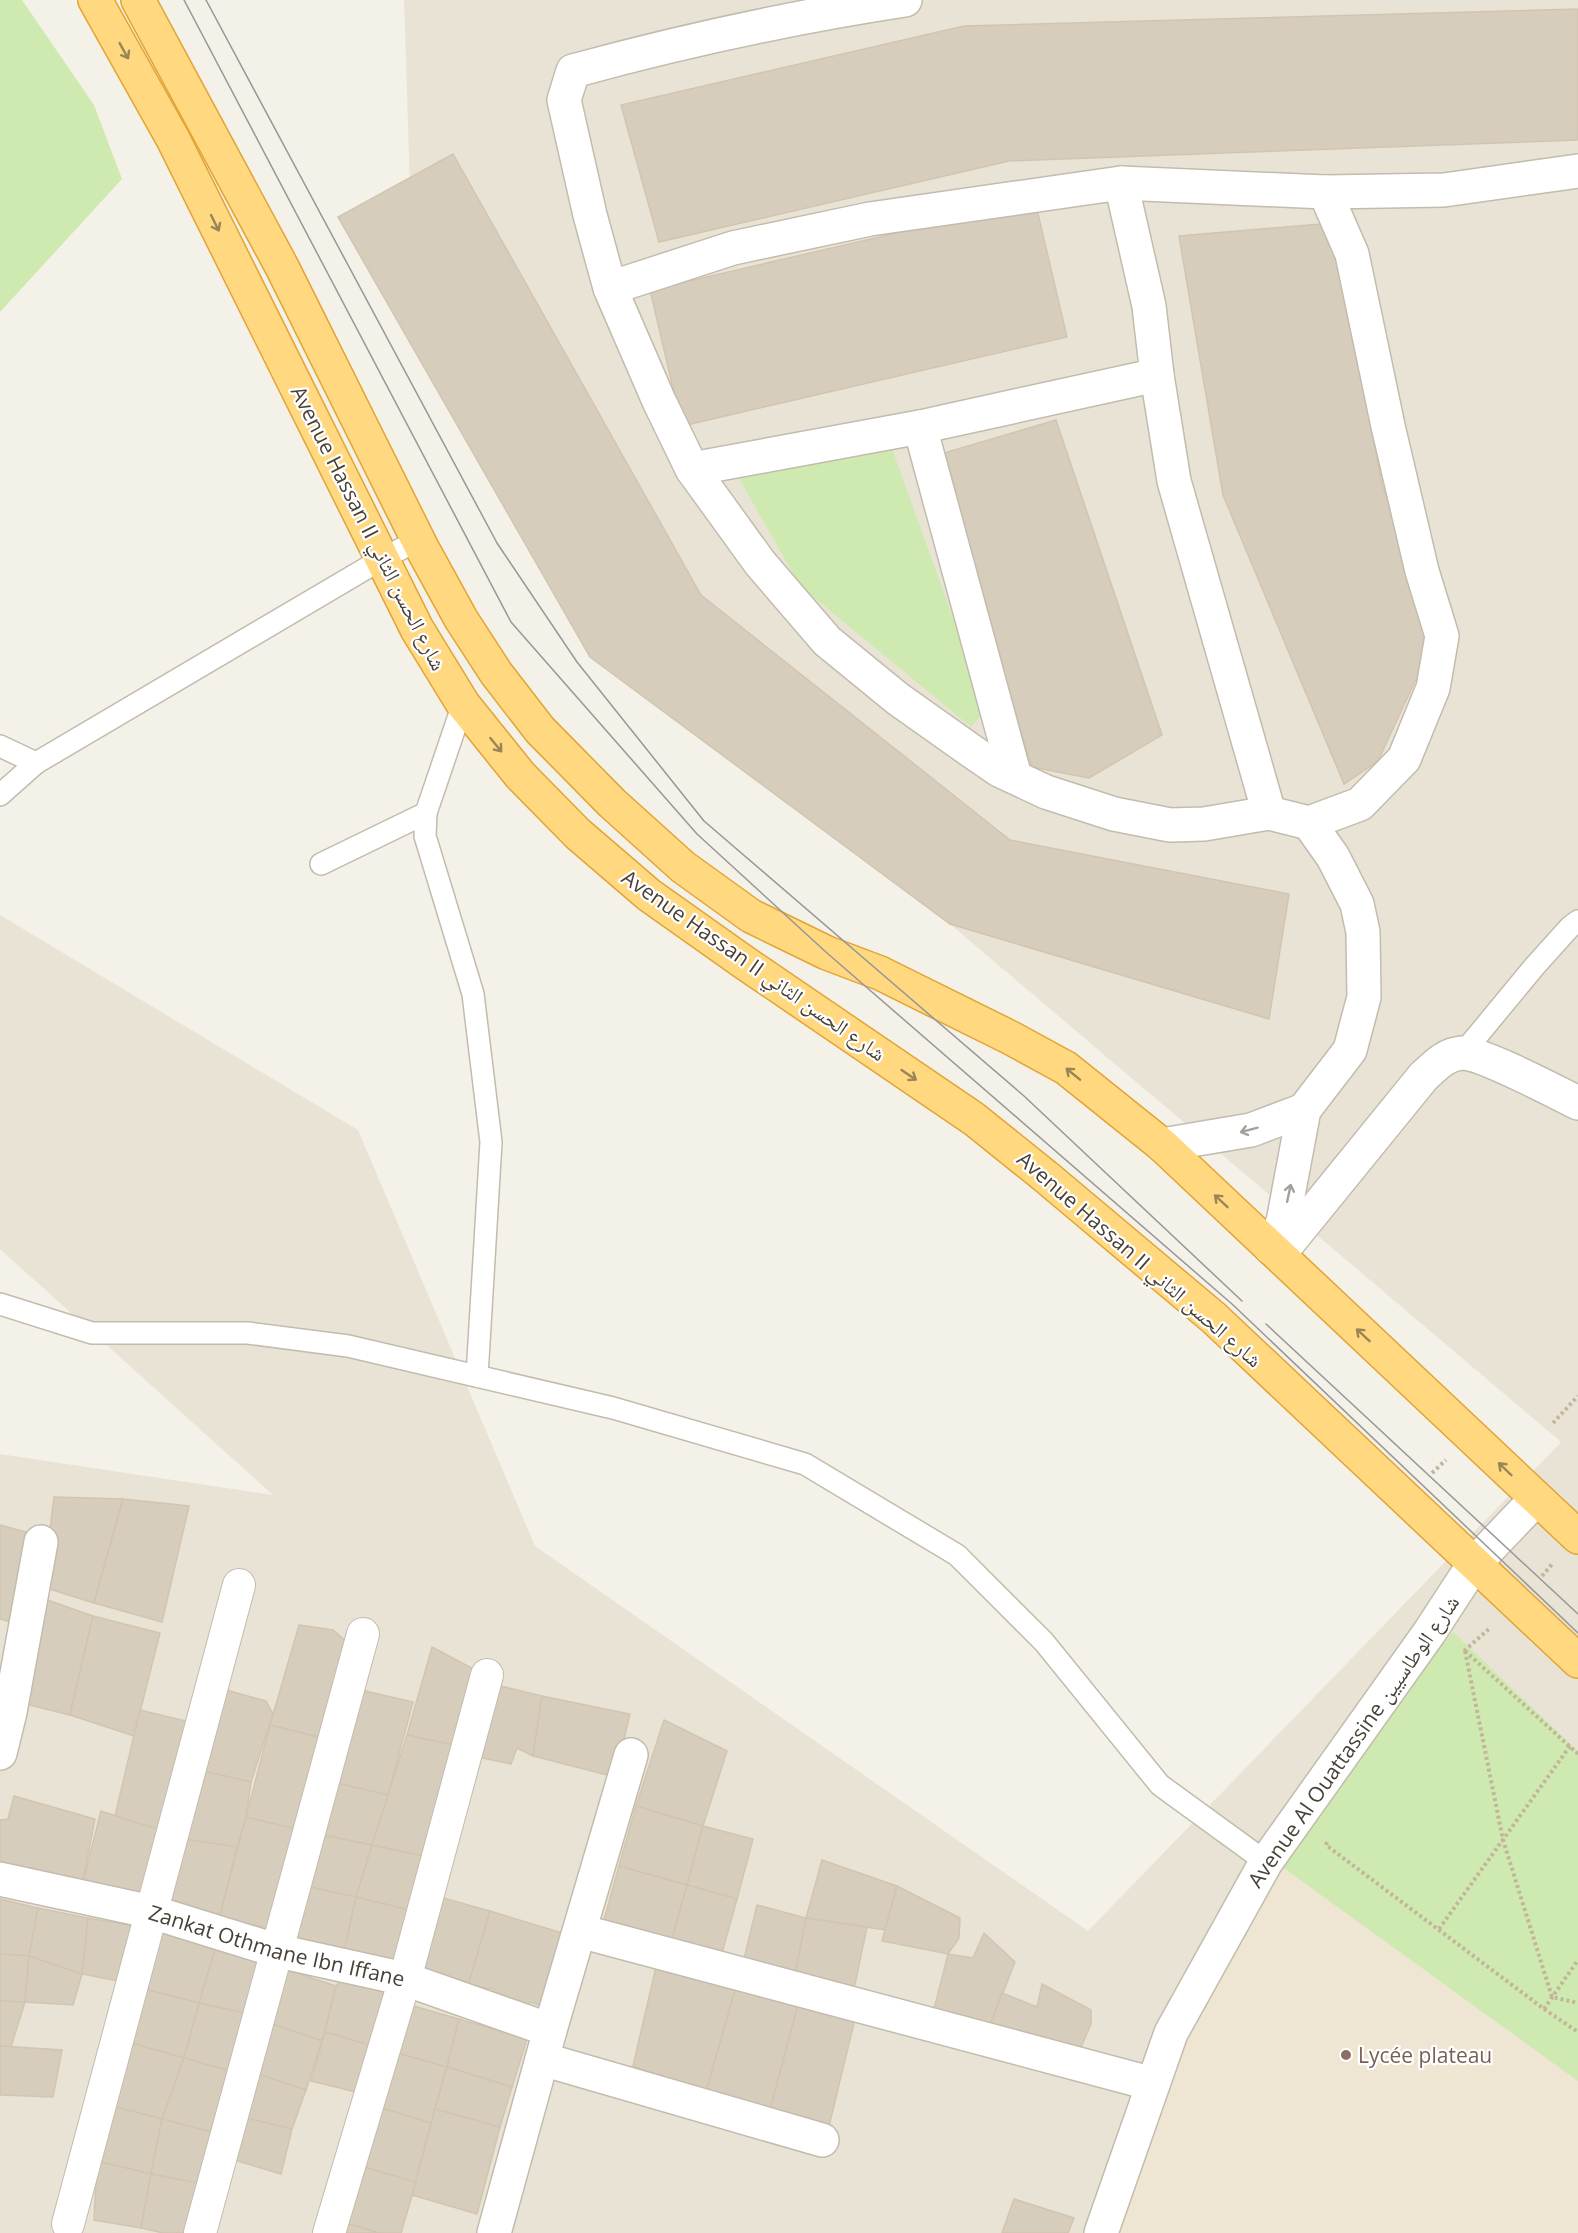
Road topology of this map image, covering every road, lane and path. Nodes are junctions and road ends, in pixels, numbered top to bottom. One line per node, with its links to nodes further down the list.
1 (95, 0): 12 (highway, Avenue Hassan II شارع الحسن الثاني, one-way to 12)
2 (138, 0): 11 (highway, Avenue Hassan II شارع الحسن الثاني)
3 (905, 0): 7 (street)
4 (1578, 171): 6 (street)
5 (1121, 183): 6 (street); 7 (street); 8 (street)
6 (1325, 192): 20 (street)
7 (610, 288): 10 (street)
8 (1157, 375): 9 (street); 19 (street)
9 (920, 427): 10 (street); 16 (street)
10 (692, 469): 16 (street)
11 (418, 540): 12 (lane); 26 (highway, Avenue Hassan II شارع الحسن الثاني, one-way to 11)
12 (382, 559): 13 (highway, Avenue Hassan II شارع الحسن الثاني); 15 (lane)
13 (463, 704): 18 (lane); 33 (highway, Avenue Hassan II شارع الحسن الثاني, one-way to 33)
14 (0, 746): 15 (lane)
15 (36, 763): 17 (lane)
16 (1015, 777): 19 (street)
17 (0, 795)
18 (426, 813): 21 (lane); 29 (lane)
19 (1269, 813): 20 (street)
20 (1308, 823): 25 (street)
21 (321, 864)
22 (1578, 921): 23 (lane)
23 (1463, 1053): 24 (street); 27 (street)
24 (1578, 1103)
25 (1304, 1110): 26 (street, one-way to 26); 27 (street, one-way to 25)
26 (1162, 1145): 27 (highway, Avenue Hassan II شارع الحسن الثاني, one-way to 26)
27 (1275, 1251): 32 (highway, Avenue Hassan II شارع الحسن الثاني, one-way to 27)
28 (0, 1304): 29 (lane)
29 (477, 1376): 51 (lane)
30 (1578, 1396): 31 (path)
31 (1553, 1423)
32 (1471, 1437): 33 (path); 34 (highway, Avenue Hassan II شارع الحسن الثاني, one-way to 32)
33 (1404, 1498): 37 (highway, Avenue Hassan II شارع الحسن الثاني)
34 (1536, 1498): 35 (highway, Avenue Hassan II شارع الحسن الثاني); 37 (street, Avenue Al Ouattassine شارع الوطاسيين)
35 (1577, 1537): 39 (path)
36 (41, 1542): 46 (street)
37 (1474, 1564): 39 (highway, Avenue Hassan II شارع الحسن الثاني); 51 (street, Avenue Al Ouattassine شارع الوطاسيين)
38 (239, 1585): 53 (street)
39 (1517, 1604): 43 (highway, Avenue Hassan II شارع الحسن الثاني)
40 (363, 1634): 56 (street)
41 (1465, 1650): 42 (path); 45 (path); 50 (path)
42 (1458, 1660)
43 (1578, 1661)
44 (487, 1675): 58 (street)
45 (1570, 1746): 47 (path); 50 (path)
46 (0, 1753)
47 (1578, 1754)
48 (631, 1755): 55 (street)
49 (1333, 1835): 54 (path)
50 (1503, 1840): 54 (path); 59 (path)
51 (1266, 1862): 64 (street, Avenue Al Ouattassine شارع الوطاسيين)
52 (0, 1879): 53 (street, Zankat Othmane Ibn Iffane)
53 (152, 1912): 56 (street, Zankat Othmane Ibn Iffane); 66 (street)
54 (1439, 1929): 61 (path)
55 (580, 1931): 63 (street); 64 (street)
56 (278, 1951): 58 (street, Zankat Othmane Ibn Iffane); 67 (street)
57 (1578, 1960): 59 (path)
58 (405, 1979): 63 (street, Zankat Othmane Ibn Iffane); 68 (street)
59 (1552, 1997): 60 (path); 61 (path)
60 (1578, 2003)
61 (1544, 2009): 62 (path)
62 (1578, 2032)
63 (546, 2044): 65 (street, Zankat Othmane Ibn Iffane); 69 (street)
64 (1153, 2084): 70 (street, Avenue Al Ouattassine شارع الوطاسيين)
65 (822, 2140)
66 (68, 2224)
67 (200, 2233)
68 (329, 2233)
69 (494, 2233)
70 (1101, 2233)

